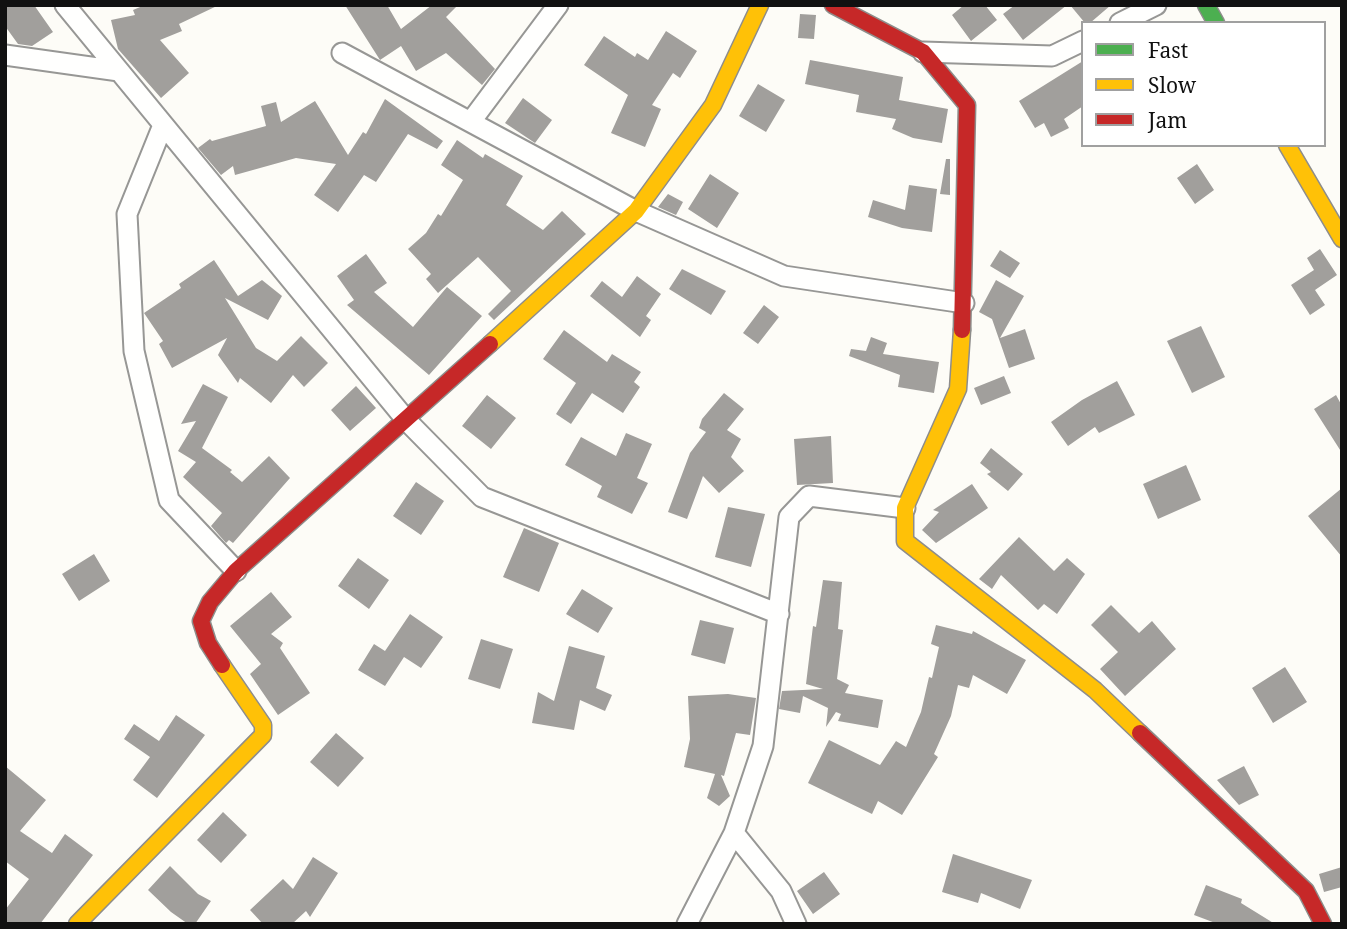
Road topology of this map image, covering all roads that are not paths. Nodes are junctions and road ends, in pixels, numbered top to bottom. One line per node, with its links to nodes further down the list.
1 (65, 5): 13 (street)
2 (558, 5): 14 (street)
3 (760, 5): 17 (street)
4 (833, 5): 10 (street)
5 (1156, 5): 7 (street)
6 (1206, 5): 8 (street)
7 (1124, 21)
8 (1215, 21)
9 (1081, 42): 10 (street)
10 (923, 51): 19 (street)
11 (342, 53): 14 (street)
12 (5, 55): 13 (street)
13 (119, 71): 15 (street)
14 (472, 120): 17 (street)
15 (163, 125): 20 (street); 22 (street)
16 (1288, 147): 18 (street)
17 (636, 211): 19 (street); 20 (street)
18 (1342, 239)
19 (964, 303): 21 (street)
20 (407, 421): 22 (street); 23 (street)
21 (905, 508): 23 (street); 28 (street)
22 (236, 571): 25 (street)
23 (779, 614): 24 (street)
24 (734, 832): 26 (street); 27 (street)
25 (77, 924)
26 (687, 924)
27 (796, 924)
28 (1323, 924)

